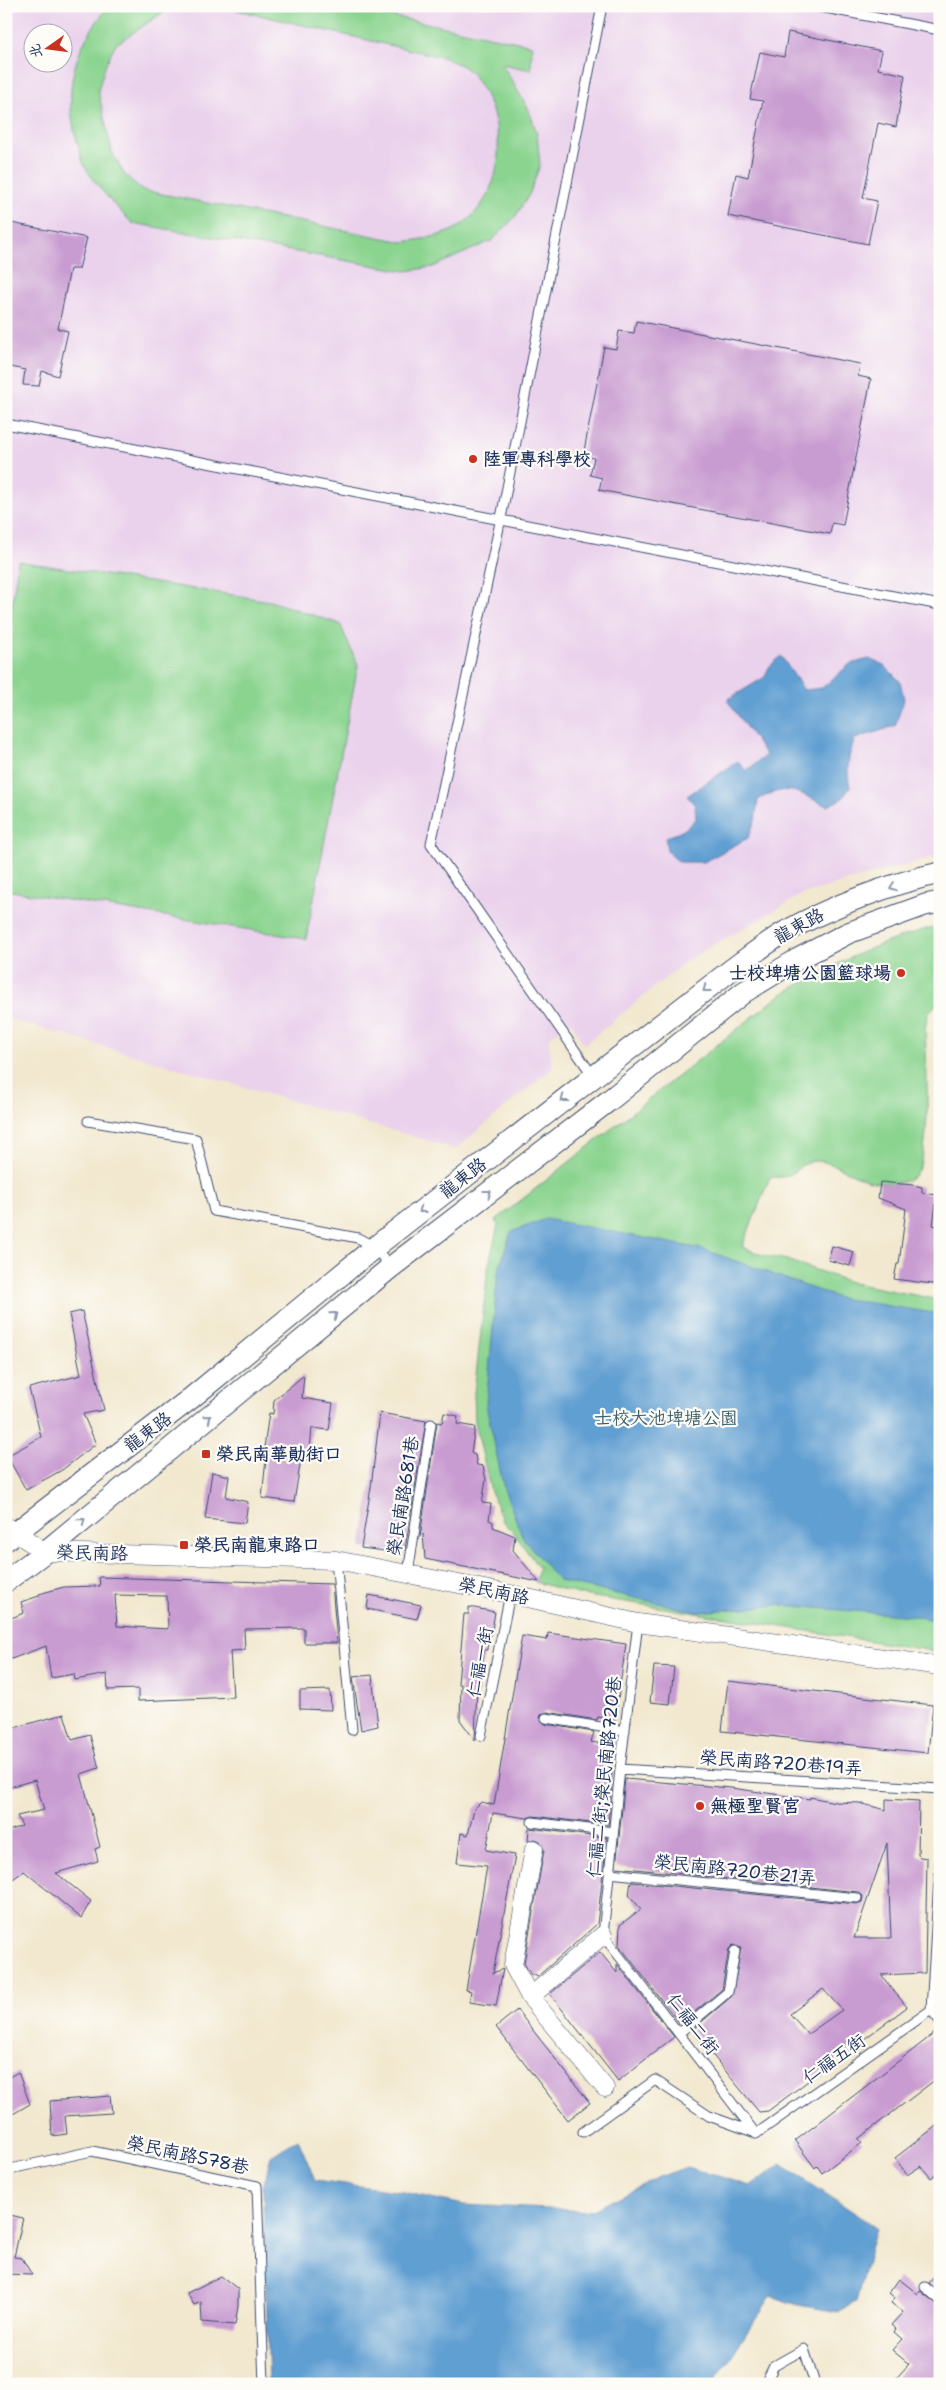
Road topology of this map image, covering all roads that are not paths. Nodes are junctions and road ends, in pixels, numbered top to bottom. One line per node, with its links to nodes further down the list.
1 (602, 6): 5 (lane)
2 (816, 6): 3 (lane)
3 (940, 30)
4 (6, 424): 5 (lane)
5 (501, 518): 6 (lane); 11 (lane)
6 (940, 605)
7 (940, 873): 9 (street, 龍東路, one-way to 9)
8 (940, 902): 10 (street, 龍東路)
9 (784, 932): 10 (street); 11 (street, 龍東路, one-way to 11)
10 (798, 959): 14 (street, 龍東路, one-way to 10)
11 (593, 1076): 13 (street, 龍東路, one-way to 13)
12 (88, 1120): 13 (lane)
13 (375, 1247): 14 (lane); 16 (street, 龍東路)
14 (390, 1268): 17 (street, 龍東路, one-way to 14)
15 (431, 1424): 19 (lane, 榮民南路681巷)
16 (9, 1533): 17 (street, 榮民南路)
17 (44, 1552): 18 (street, 榮民南路); 20 (street, 榮民南路)
18 (336, 1560): 19 (street, 榮民南路); 25 (lane)
19 (408, 1573): 21 (street, 榮民南路)
20 (6, 1581)
21 (510, 1594): 22 (street, 榮民南路); 27 (lane, 仁福一街)
22 (638, 1623): 23 (street, 榮民南路); 26 (lane, 仁福二街;榮民南路720巷)
23 (940, 1666)
24 (546, 1718): 26 (lane)
25 (352, 1730)
26 (625, 1731): 28 (lane, 仁福二街;榮民南路720巷)
27 (481, 1736)
28 (620, 1768): 29 (lane, 榮民南路720巷19弄); 31 (lane, 仁福二街;榮民南路720巷)
29 (940, 1789)
30 (532, 1822): 31 (lane)
31 (613, 1832): 34 (lane, 仁福二街;榮民南路720巷)
32 (534, 1849): 38 (street)
33 (940, 1862): 39 (lane)
34 (609, 1873): 35 (lane, 榮民南路720巷21弄); 36 (lane, 仁福二街;榮民南路720巷)
35 (857, 1898)
36 (603, 1935): 38 (street); 41 (lane, 仁福二街)
37 (735, 1950): 41 (lane)
38 (530, 1997): 42 (street)
39 (931, 2010): 40 (lane); 44 (lane, 仁福五街)
40 (940, 2021)
41 (679, 2033): 44 (lane, 仁福二街)
42 (605, 2088)
43 (582, 2132): 44 (lane)
44 (756, 2134)
45 (6, 2170): 48 (lane, 榮民南路578巷)
46 (925, 2287): 47 (lane)
47 (940, 2300)
48 (264, 2384)
49 (765, 2384): 50 (lane)
50 (815, 2384)

